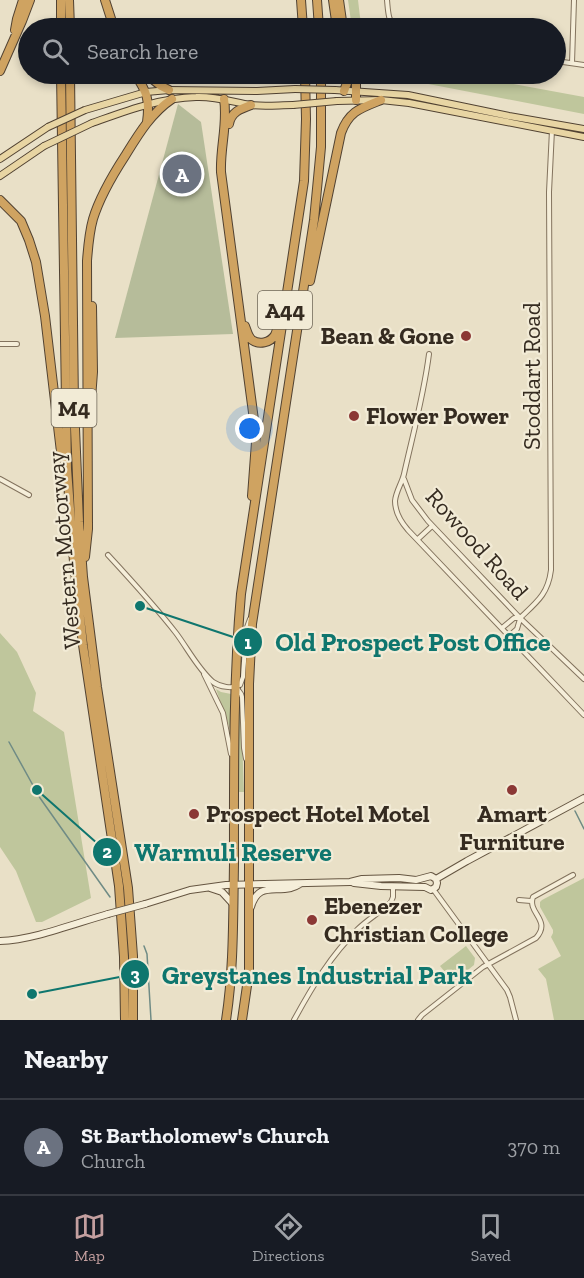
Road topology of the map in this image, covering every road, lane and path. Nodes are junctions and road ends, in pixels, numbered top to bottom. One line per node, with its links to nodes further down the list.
1 (23, 0): 22 (highway)
2 (30, 0): 12 (highway)
3 (60, 0): 13 (highway)
4 (69, 0): 14 (highway)
5 (105, 0): 15 (highway)
6 (301, 0): 16 (highway)
7 (317, 0): 17 (highway)
8 (333, 0): 18 (highway)
9 (339, 0): 19 (highway)
10 (387, 0): 20 (street)
11 (574, 0): 24 (street)
12 (23, 18)
13 (61, 18)
14 (70, 18)
15 (111, 18)
16 (302, 18)
17 (318, 18)
18 (336, 18)
19 (342, 18)
20 (389, 18)
21 (18, 30): 22 (highway)
22 (13, 43): 26 (highway)
23 (566, 62): 24 (street)
24 (572, 63): 25 (street)
25 (584, 64)
26 (0, 71)
27 (61, 84): 61 (highway, Western Motorway / M4)
28 (70, 84): 69 (highway, Western Motorway / M4)
29 (141, 84): 37 (highway)
30 (158, 84): 35 (highway)
31 (305, 84): 54 (highway, A44)
32 (321, 84): 55 (highway, A44)
33 (346, 84): 36 (highway)
34 (355, 84): 38 (highway)
35 (169, 90): 36 (main road, bridge); 37 (main road)
36 (340, 90): 38 (main road)
37 (146, 92): 42 (highway); 49 (main road, bridge)
38 (356, 96): 41 (main road); 43 (main road, bridge); 45 (main road)
39 (172, 99): 40 (main road); 42 (main road); 44 (highway)
40 (224, 99): 43 (main road); 67 (highway)
41 (381, 100): 47 (main road); 55 (highway)
42 (149, 103): 44 (highway); 50 (main road, bridge)
43 (251, 105): 54 (highway)
44 (147, 122): 69 (highway)
45 (553, 123): 46 (main road); 47 (street, Stoddart Road)
46 (584, 129)
47 (552, 131): 48 (main road); 71 (street, Stoddart Road)
48 (584, 137)
49 (0, 159)
50 (0, 176)
51 (0, 200): 53 (highway)
52 (0, 206): 53 (highway)
53 (11, 210): 61 (highway)
54 (290, 273): 60 (highway, A44)
55 (298, 327): 59 (highway, A44)
56 (0, 344): 57 (street)
57 (17, 344)
58 (429, 354): 62 (street, Rowood Road)
59 (292, 359): 60 (highway); 70 (highway, A44)
60 (277, 361): 67 (highway, A44)
61 (67, 469): 100 (highway, Western Motorway / M4)
62 (403, 478): 65 (street, Rowood Road); 66 (street, Rowood Road)
63 (1, 480): 64 (street)
64 (29, 495)
65 (432, 526): 66 (street); 71 (street, Rowood Road)
66 (418, 539): 72 (street, Rowood Road)
67 (249, 545): 76 (highway, A44)
68 (108, 555): 74 (street)
69 (83, 577): 101 (highway, Western Motorway / M4)
70 (254, 610): 76 (street); 79 (highway, A44)
71 (520, 618): 72 (street, Stoddart Road); 73 (street, Stoddart Road); 75 (street, Rowood Road)
72 (502, 628): 73 (street, Rowood Road)
73 (509, 636): 77 (street, Rowood Road)
74 (203, 672): 76 (street); 78 (street)
75 (584, 678)
76 (236, 687): 78 (highway, A44); 79 (street)
77 (584, 715)
78 (234, 770): 88 (highway, A44)
79 (249, 778): 89 (highway, A44)
80 (584, 798): 85 (main road)
81 (573, 875): 95 (street)
82 (425, 878): 84 (main road); 85 (main road); 92 (main road)
83 (373, 879): 84 (main road); 86 (main road); 90 (main road)
84 (408, 879): 90 (main road)
85 (436, 879): 93 (main road)
86 (350, 882): 87 (main road); 90 (main road)
87 (303, 883): 89 (main road); 97 (main road)
88 (234, 884): 89 (main road); 91 (main road); 96 (highway, A44)
89 (250, 884): 97 (highway, A44)
90 (393, 886): 92 (main road); 104 (street)
91 (207, 887): 96 (main road); 98 (main road, bridge)
92 (425, 887): 93 (main road)
93 (433, 889): 99 (street)
94 (519, 900): 95 (street)
95 (531, 901): 99 (street)
96 (234, 904): 102 (highway, A44)
97 (250, 909): 103 (highway, A44)
98 (0, 941)
99 (488, 964): 105 (street); 106 (street)
100 (124, 1020)
101 (133, 1020)
102 (226, 1020)
103 (242, 1020)
104 (294, 1020)
105 (418, 1020)
106 (516, 1020)

